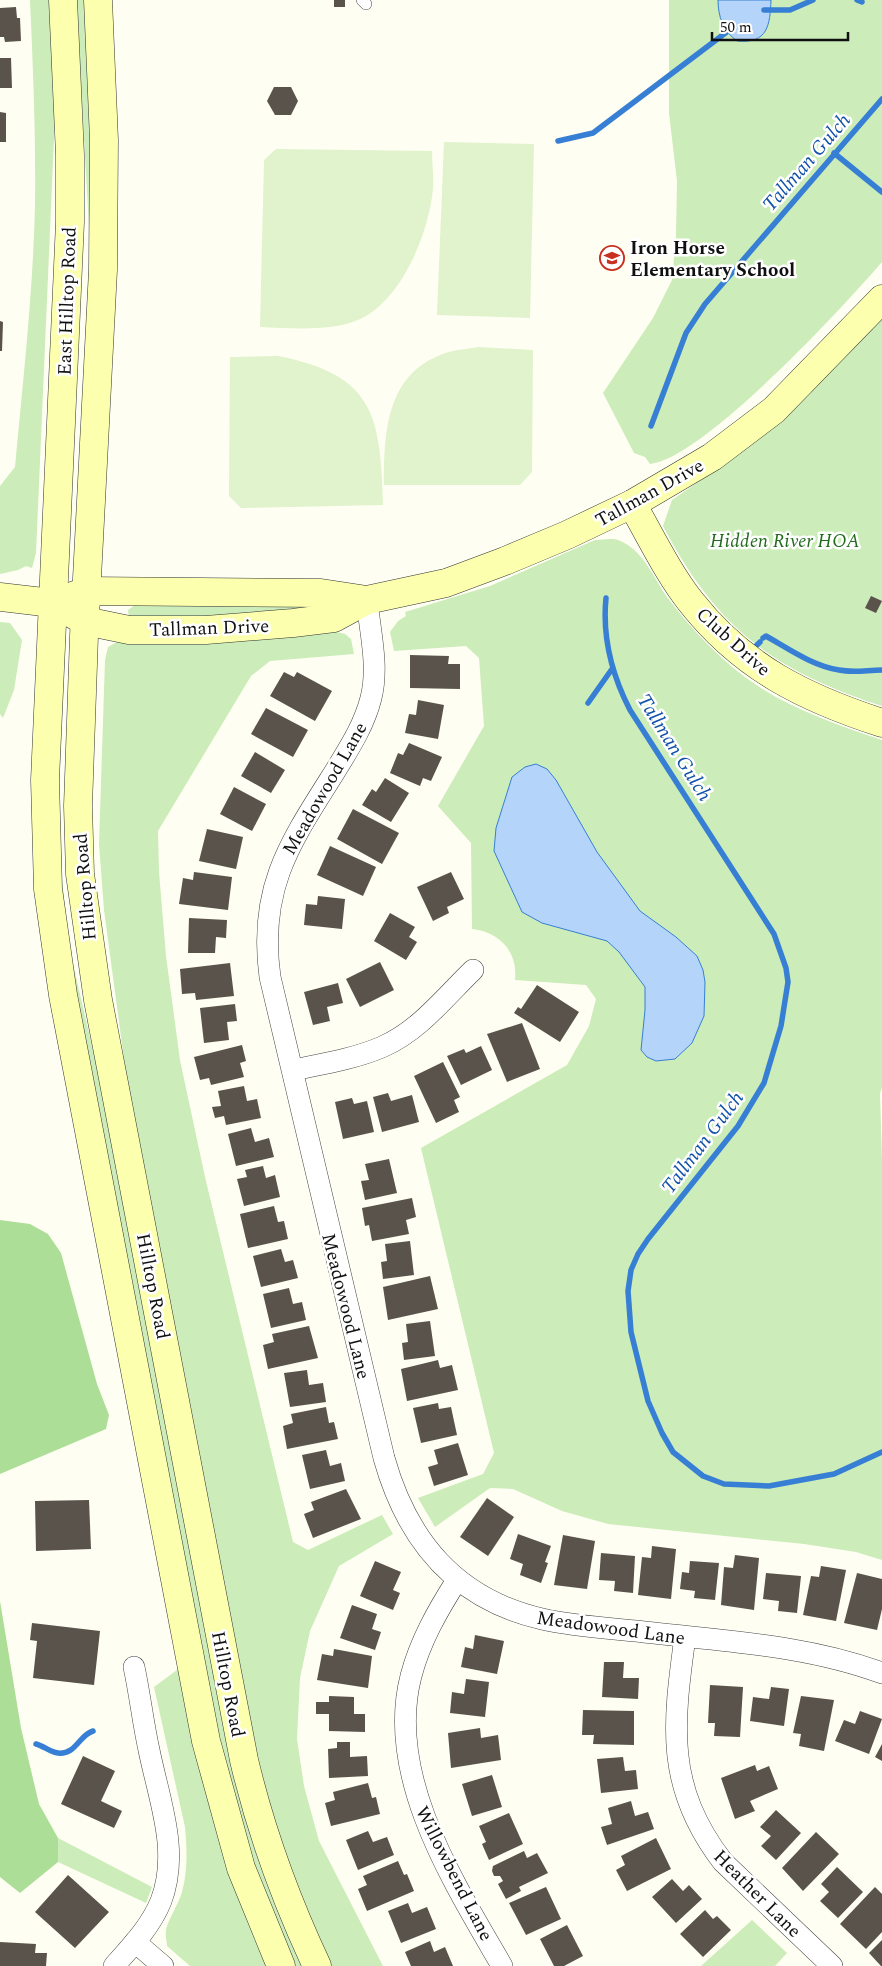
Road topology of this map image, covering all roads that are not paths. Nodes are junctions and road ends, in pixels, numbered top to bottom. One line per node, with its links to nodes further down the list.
1 (63, 0): 8 (main road, East Hilltop Road)
2 (98, 0): 5 (main road, East Hilltop Road)
3 (882, 299): 4 (main road, Tallman Drive)
4 (632, 504): 7 (main road, Tallman Drive); 10 (main road, Club Drive)
5 (87, 591): 7 (main road, Tallman Drive); 8 (main road, Tallman Drive); 9 (main road, Hilltop Road)
6 (0, 598): 8 (main road, Tallman Drive)
7 (367, 600): 9 (main road, Tallman Drive); 12 (street, Meadowood Lane)
8 (52, 603): 9 (main road, Tallman Drive); 20 (main road, Hilltop Road)
9 (86, 621): 21 (main road, Hilltop Road)
10 (882, 723)
11 (473, 970): 12 (street)
12 (293, 1070): 13 (street, Meadowood Lane)
13 (457, 1580): 14 (street, Meadowood Lane); 22 (street, Willowbend Lane)
14 (685, 1637): 16 (street, Meadowood Lane); 23 (street, Heather Lane)
15 (134, 1667): 17 (street)
16 (882, 1673)
17 (135, 1942): 18 (street); 19 (street)
18 (114, 1966)
19 (163, 1966)
20 (281, 1966)
21 (317, 1966)
22 (502, 1966)
23 (832, 1966)

